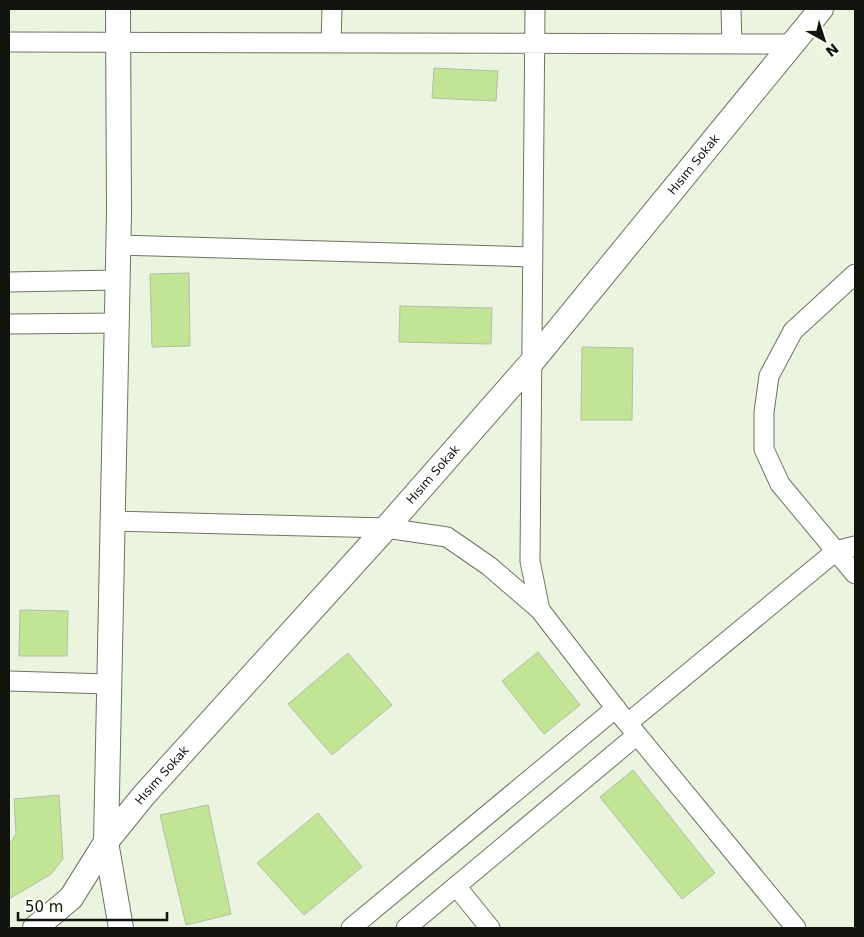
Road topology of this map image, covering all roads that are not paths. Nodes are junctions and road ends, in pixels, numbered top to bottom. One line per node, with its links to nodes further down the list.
1 (118, 9): 7 (street)
2 (332, 9): 8 (street)
3 (535, 9): 9 (street)
4 (731, 9): 10 (street)
5 (821, 9): 11 (street, Hısım Sokak)
6 (9, 42): 7 (street)
7 (118, 42): 8 (street); 12 (street)
8 (331, 43): 9 (street)
9 (536, 44): 10 (street); 13 (street)
10 (732, 44): 11 (street)
11 (792, 44): 19 (street, Hısım Sokak)
12 (118, 245): 13 (street); 15 (street)
13 (533, 257): 19 (street)
14 (855, 274): 23 (street)
15 (118, 280): 16 (street); 17 (street)
16 (9, 282)
17 (117, 323): 18 (street); 20 (street)
18 (9, 324)
19 (531, 363): 21 (street, Hısım Sokak); 25 (street)
20 (112, 521): 21 (street); 27 (street)
21 (386, 528): 25 (street); 30 (street, Hısım Sokak)
22 (855, 546): 23 (street)
23 (836, 551): 24 (street); 29 (street)
24 (855, 574)
25 (540, 610): 28 (street)
26 (9, 681): 27 (street)
27 (108, 684): 30 (street)
28 (616, 708): 29 (street); 34 (street)
29 (632, 729): 31 (street); 37 (street)
30 (106, 842): 32 (street, Hısım Sokak); 33 (street)
31 (456, 886): 35 (street); 36 (street)
32 (35, 928)
33 (121, 928)
34 (351, 928)
35 (406, 928)
36 (490, 928)
37 (796, 928)

